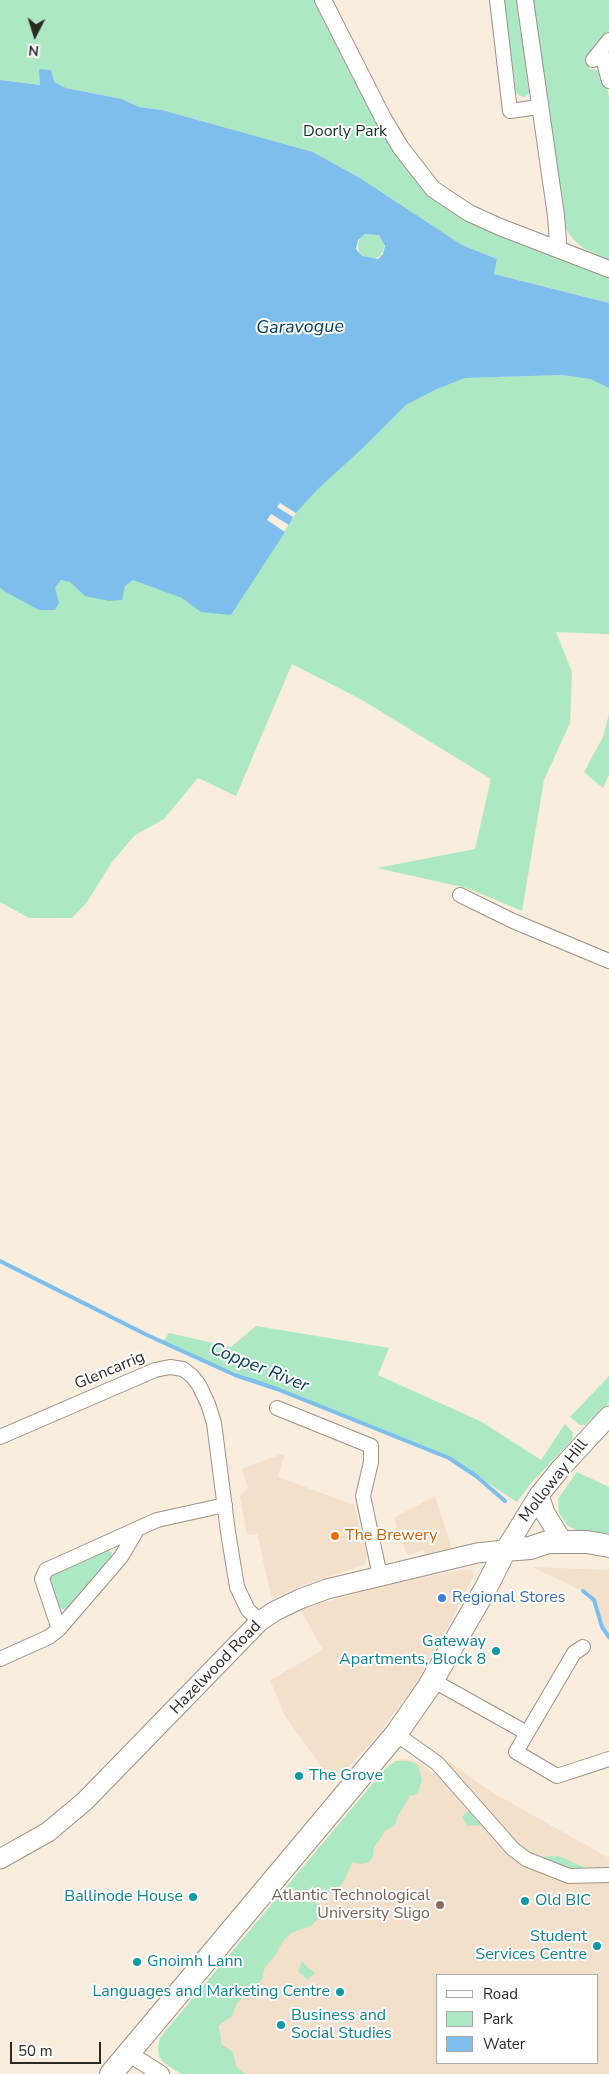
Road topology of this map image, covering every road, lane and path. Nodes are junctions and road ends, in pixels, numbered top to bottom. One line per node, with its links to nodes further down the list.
1 (322, 0): 7 (street)
2 (497, 0): 6 (street)
3 (524, 0): 6 (street)
4 (609, 40): 5 (street)
5 (609, 82)
6 (539, 107): 7 (street)
7 (556, 248): 8 (street)
8 (609, 269)
9 (460, 895): 10 (street)
10 (609, 961)
11 (277, 1408): 21 (street)
12 (609, 1416): 14 (main road, Molloway Hill)
13 (0, 1437): 15 (street, Glencarrig)
14 (540, 1495): 17 (main road); 20 (main road, Molloway Hill)
15 (225, 1505): 16 (street); 22 (street, Glencarrig)
16 (137, 1530): 23 (street); 23 (street)
17 (564, 1542): 18 (highway); 19 (highway)
18 (530, 1548): 19 (highway); 20 (highway)
19 (609, 1548)
20 (504, 1550): 21 (main road, Hazelwood Road); 26 (highway)
21 (380, 1576): 22 (main road, Hazelwood Road)
22 (260, 1621): 30 (main road, Hazelwood Road)
23 (59, 1629): 25 (street)
24 (583, 1647): 28 (street)
25 (0, 1659)
26 (432, 1680): 27 (highway); 28 (street)
27 (396, 1734): 31 (street); 32 (highway)
28 (527, 1734): 29 (street)
29 (609, 1759)
30 (0, 1859)
31 (609, 1875)
32 (128, 2053): 33 (highway); 34 (street)
33 (111, 2074)
34 (161, 2074)

